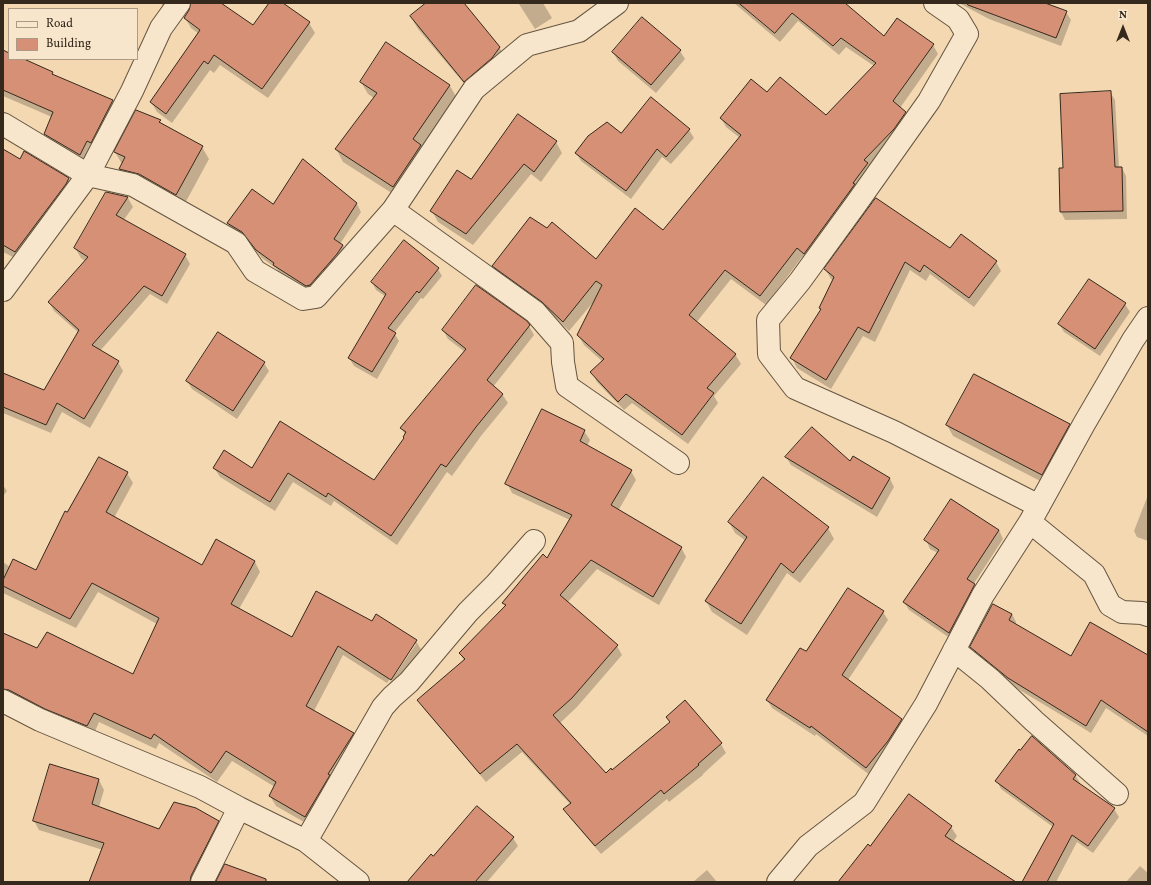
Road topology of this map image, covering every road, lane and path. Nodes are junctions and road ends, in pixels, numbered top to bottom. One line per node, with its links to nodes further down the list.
1 (178, 3): 5 (street)
2 (617, 3): 6 (street)
3 (935, 3): 10 (street)
4 (3, 124): 5 (street)
5 (88, 175): 6 (street); 7 (street)
6 (393, 210): 9 (street)
7 (3, 290)
8 (1148, 318): 10 (street)
9 (678, 463)
10 (1034, 514): 12 (street); 13 (street)
11 (534, 541): 17 (street)
12 (1148, 615)
13 (954, 650): 15 (street); 18 (street)
14 (3, 701): 16 (street)
15 (1117, 794)
16 (239, 808): 17 (street); 19 (street)
17 (306, 840): 20 (street)
18 (788, 878)
19 (202, 882)
20 (358, 882)

